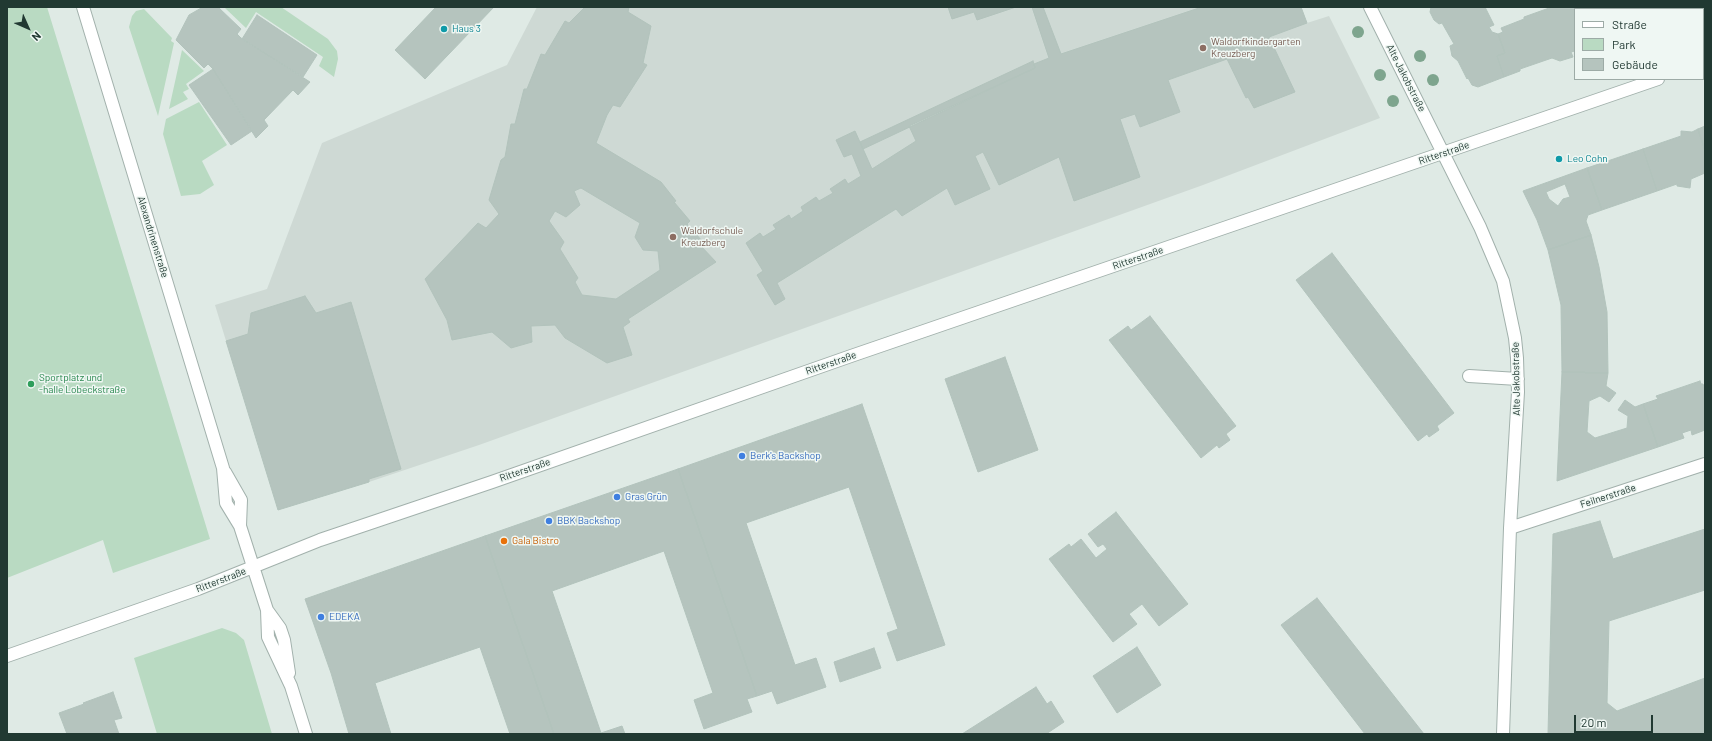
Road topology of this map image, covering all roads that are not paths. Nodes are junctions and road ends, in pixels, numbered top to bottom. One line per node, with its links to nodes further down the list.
1 (83, 7): 9 (street, Alexandrinenstraße)
2 (1370, 7): 4 (street, Alte Jakobstraße)
3 (1655, 80): 4 (street, Ritterstraße)
4 (1443, 154): 6 (street, Alte Jakobstraße); 9 (street, Ritterstraße)
5 (1469, 376): 6 (street)
6 (1518, 379): 8 (street, Alte Jakobstraße)
7 (1705, 464): 8 (street, Feilnerstraße)
8 (1510, 528): 12 (street, Alte Jakobstraße)
9 (253, 567): 10 (street, Ritterstraße); 11 (street, Alexandrinenstraße)
10 (7, 656)
11 (306, 734)
12 (1503, 734)

